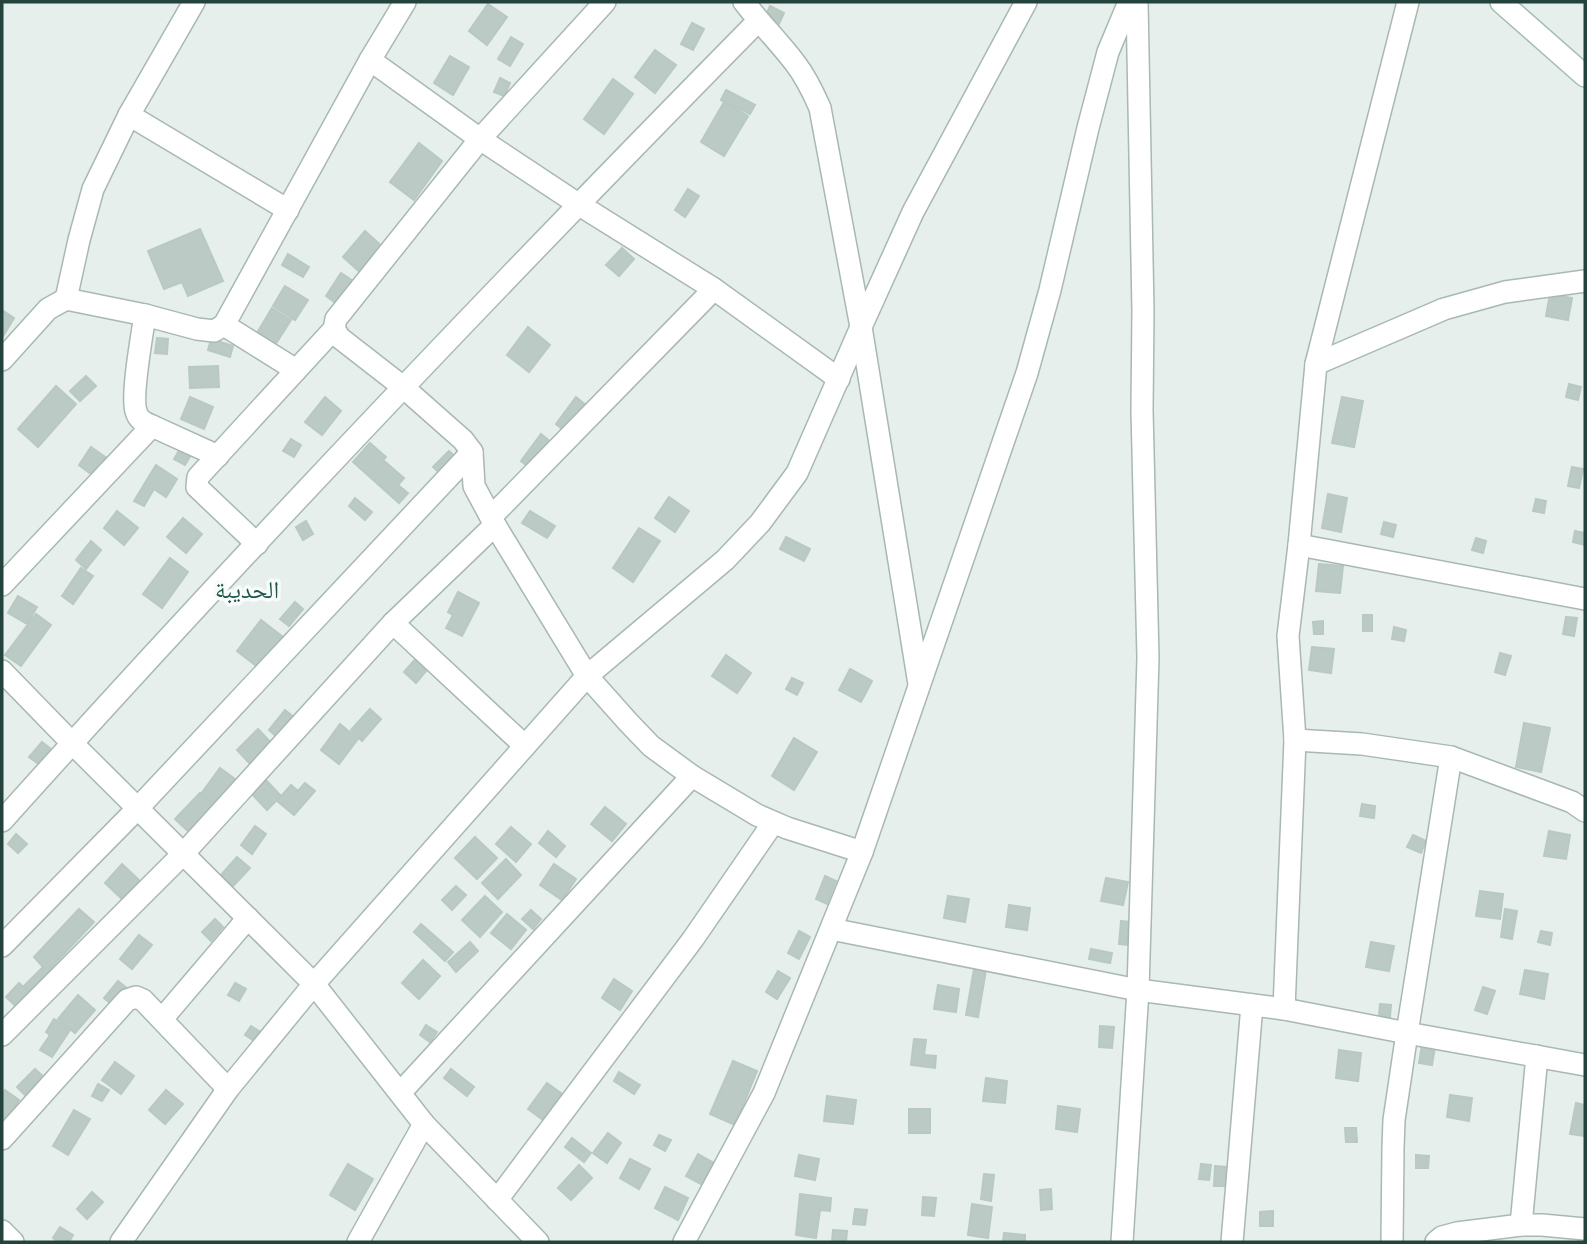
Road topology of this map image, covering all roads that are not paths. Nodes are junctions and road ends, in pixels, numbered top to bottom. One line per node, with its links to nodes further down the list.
1 (194, 2): 13 (street)
2 (405, 2): 11 (street)
3 (605, 2): 14 (street)
4 (744, 2): 10 (street)
5 (1026, 2): 22 (street)
6 (1129, 2): 40 (street)
7 (1137, 2): 56 (street)
8 (1408, 2): 25 (street)
9 (1501, 2): 12 (street)
10 (758, 21): 15 (street); 22 (street)
11 (370, 60): 14 (street); 16 (street)
12 (1585, 76)
13 (129, 115): 16 (street); 19 (street)
14 (481, 139): 15 (street); 23 (street)
15 (578, 204): 18 (street); 28 (street)
16 (288, 210): 21 (street)
17 (1585, 281): 25 (street)
18 (714, 289): 27 (street); 32 (street)
19 (65, 299): 20 (street); 24 (street)
20 (145, 315): 21 (street); 29 (street)
21 (224, 325): 26 (street)
22 (861, 327): 27 (street); 40 (street)
23 (334, 329): 26 (street); 28 (street)
24 (2, 360)
25 (1316, 364): 34 (street)
26 (296, 370): 31 (street)
27 (839, 379): 38 (street)
28 (403, 387): 30 (street); 33 (street)
29 (152, 426): 31 (street); 35 (street)
30 (472, 452): 32 (street); 46 (street)
31 (218, 456): 33 (street)
32 (494, 521): 37 (street); 38 (street)
33 (257, 544): 42 (street)
34 (1299, 545): 36 (street); 41 (street)
35 (2, 585)
36 (1585, 599)
37 (393, 623): 43 (street); 51 (street)
38 (587, 676): 43 (street); 45 (street)
39 (6, 684): 42 (street)
40 (919, 687): 50 (street)
41 (1295, 740): 44 (street); 58 (street)
42 (72, 743): 46 (street); 48 (street)
43 (525, 747): 55 (street)
44 (1451, 757): 47 (street); 60 (street)
45 (692, 776): 49 (street); 65 (street)
46 (137, 808): 51 (street); 54 (street)
47 (1585, 811)
48 (2, 821)
49 (773, 823): 50 (street); 68 (street)
50 (862, 852): 53 (street)
51 (184, 853): 52 (street); 61 (street)
52 (248, 918): 55 (street); 59 (street)
53 (831, 929): 56 (street); 76 (street)
54 (2, 946)
55 (314, 984): 64 (street); 65 (street)
56 (1138, 989): 57 (street); 77 (street)
57 (1252, 1005): 58 (street); 78 (street)
58 (1284, 1009): 60 (street)
59 (162, 1019): 64 (street); 67 (street)
60 (1407, 1033): 62 (street); 79 (street)
61 (2, 1035)
62 (1537, 1056): 63 (street); 69 (street)
63 (1585, 1065)
64 (228, 1089): 73 (street)
65 (400, 1093): 66 (street)
66 (424, 1124): 68 (street); 74 (street)
67 (2, 1139)
68 (497, 1200): 75 (street)
69 (1521, 1225): 70 (street); 80 (street)
70 (1585, 1229)
71 (2, 1231): 72 (street)
72 (13, 1242)
73 (121, 1242)
74 (358, 1242)
75 (538, 1242)
76 (684, 1242)
77 (1122, 1242)
78 (1233, 1242)
79 (1392, 1242)
80 (1436, 1242)

